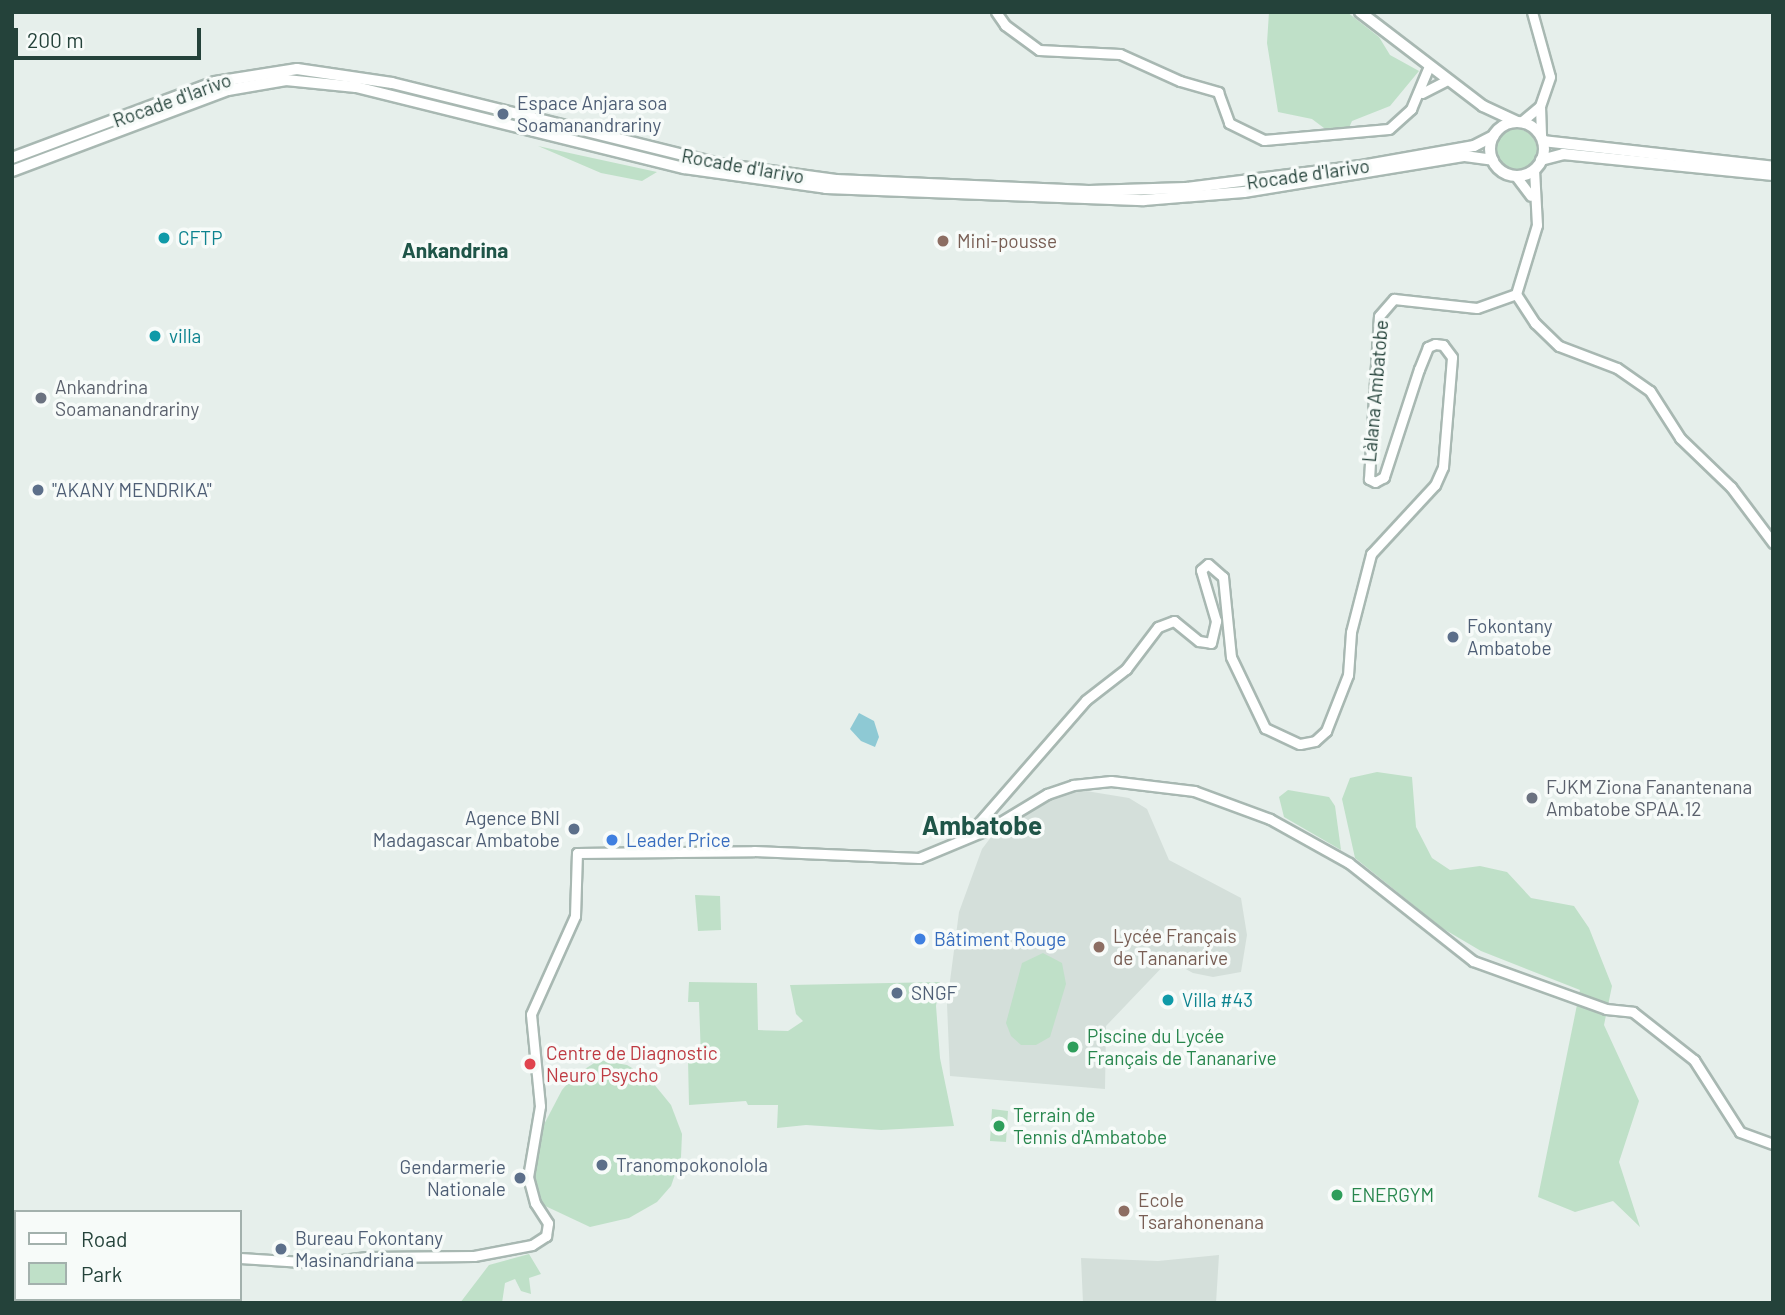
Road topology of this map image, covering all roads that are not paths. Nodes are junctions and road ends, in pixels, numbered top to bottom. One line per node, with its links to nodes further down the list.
1 (996, 12): 6 (street)
2 (1360, 12): 4 (main road)
3 (1532, 12): 7 (street)
4 (1429, 66): 5 (main road); 6 (street)
5 (1448, 80): 6 (street); 8 (main road)
6 (1418, 96)
7 (1540, 106): 9 (street); 11 (street)
8 (1487, 109): 9 (main road); 10 (main road)
9 (1519, 122): 10 (main road); 11 (main road)
10 (1494, 135): 12 (main road, Rocade d'Iarivo); 13 (main road)
11 (1542, 139): 14 (main road); 15 (main road)
12 (12, 158)
13 (1493, 160): 17 (main road, Rocade d'Iarivo); 18 (main road)
14 (1541, 160): 16 (main road); 19 (main road)
15 (1773, 167)
16 (1534, 169): 18 (main road); 20 (street)
17 (12, 171)
18 (1515, 175): 20 (street)
19 (1773, 175)
20 (1533, 199): 21 (street)
21 (1516, 294): 22 (street); 23 (street, Làlana Ambatobe)
22 (1773, 543)
23 (986, 820): 24 (street); 25 (street)
24 (1773, 1144)
25 (242, 1258)

